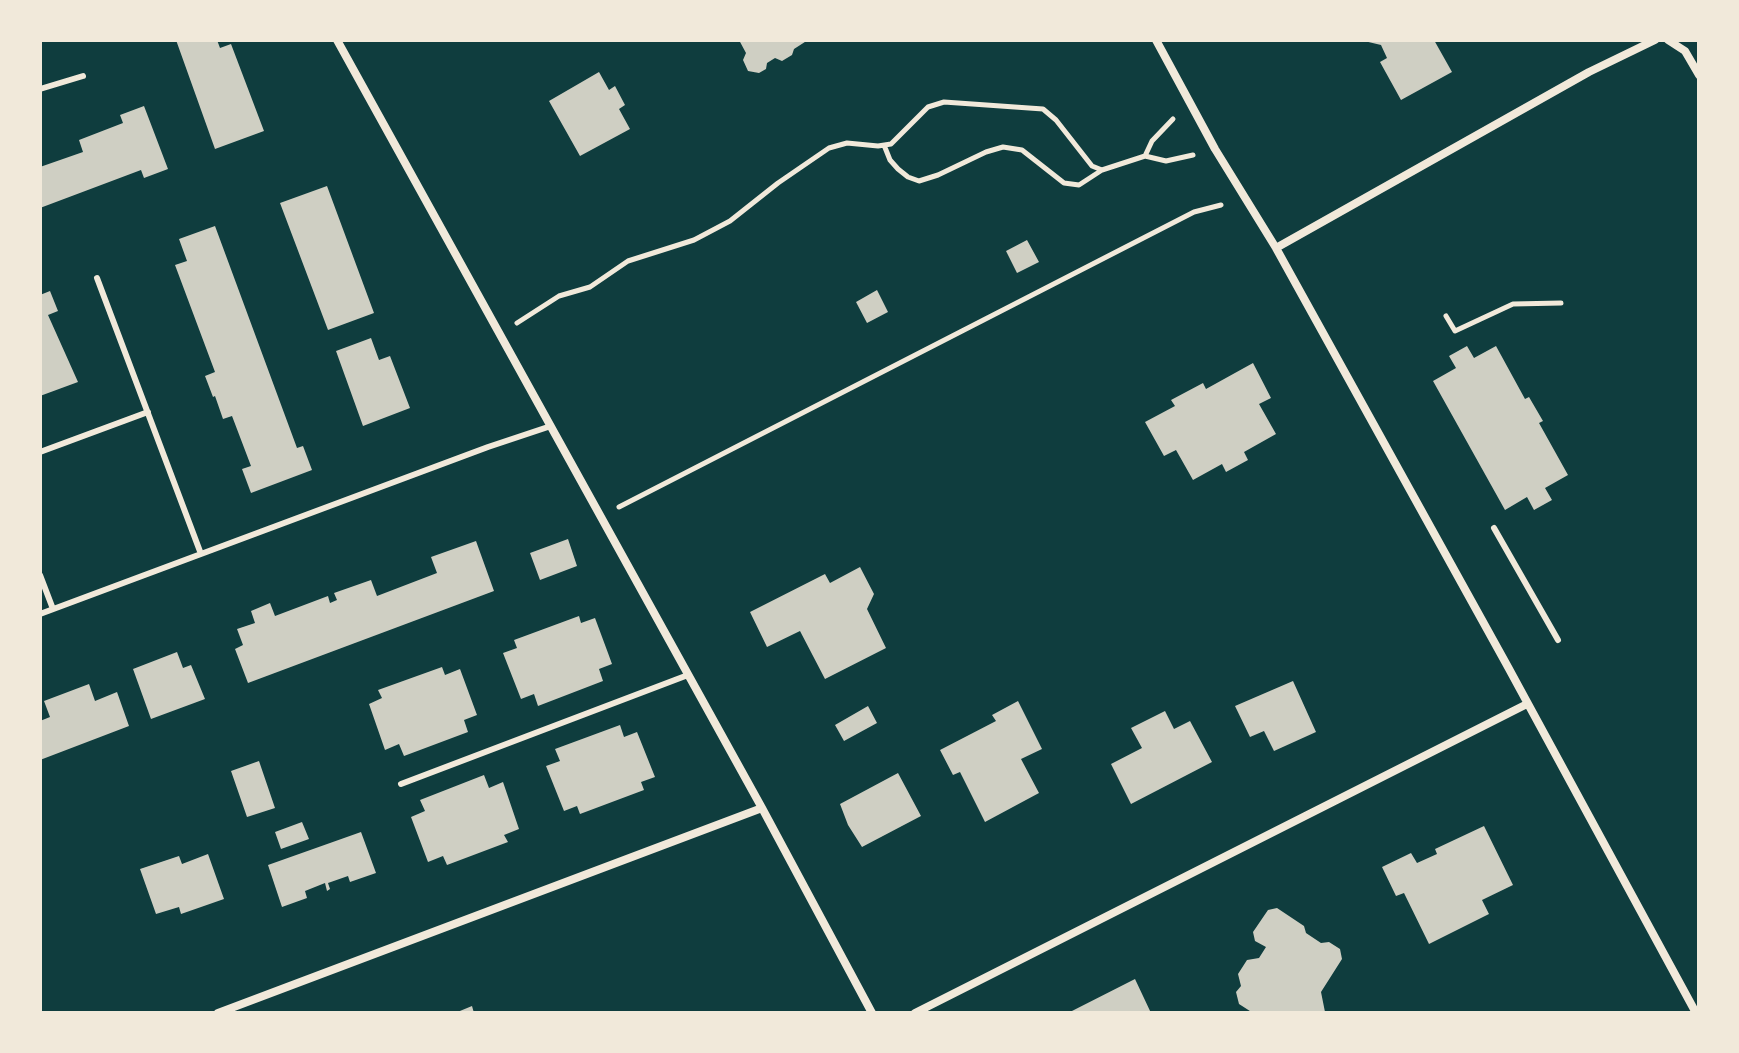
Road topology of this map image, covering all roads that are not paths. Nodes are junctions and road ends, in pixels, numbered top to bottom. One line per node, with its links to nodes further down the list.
1 (337, 40): 11 (street)
2 (1156, 40): 8 (street)
3 (1655, 40): 8 (street)
4 (1668, 40): 5 (street)
5 (1699, 75)
6 (83, 76): 7 (lane)
7 (40, 89)
8 (1276, 248): 20 (street)
9 (97, 278): 10 (lane)
10 (148, 412): 12 (lane); 14 (lane)
11 (551, 426): 14 (lane); 19 (street)
12 (40, 452)
13 (1494, 528): 18 (lane)
14 (201, 554): 16 (lane)
15 (40, 575): 16 (lane)
16 (53, 609): 17 (lane)
17 (40, 614)
18 (1558, 640)
19 (688, 675): 21 (lane); 22 (street)
20 (1527, 704): 25 (street); 26 (street)
21 (401, 784)
22 (762, 808): 23 (street); 24 (street)
23 (218, 1013)
24 (872, 1013)
25 (915, 1013)
26 (1696, 1013)

